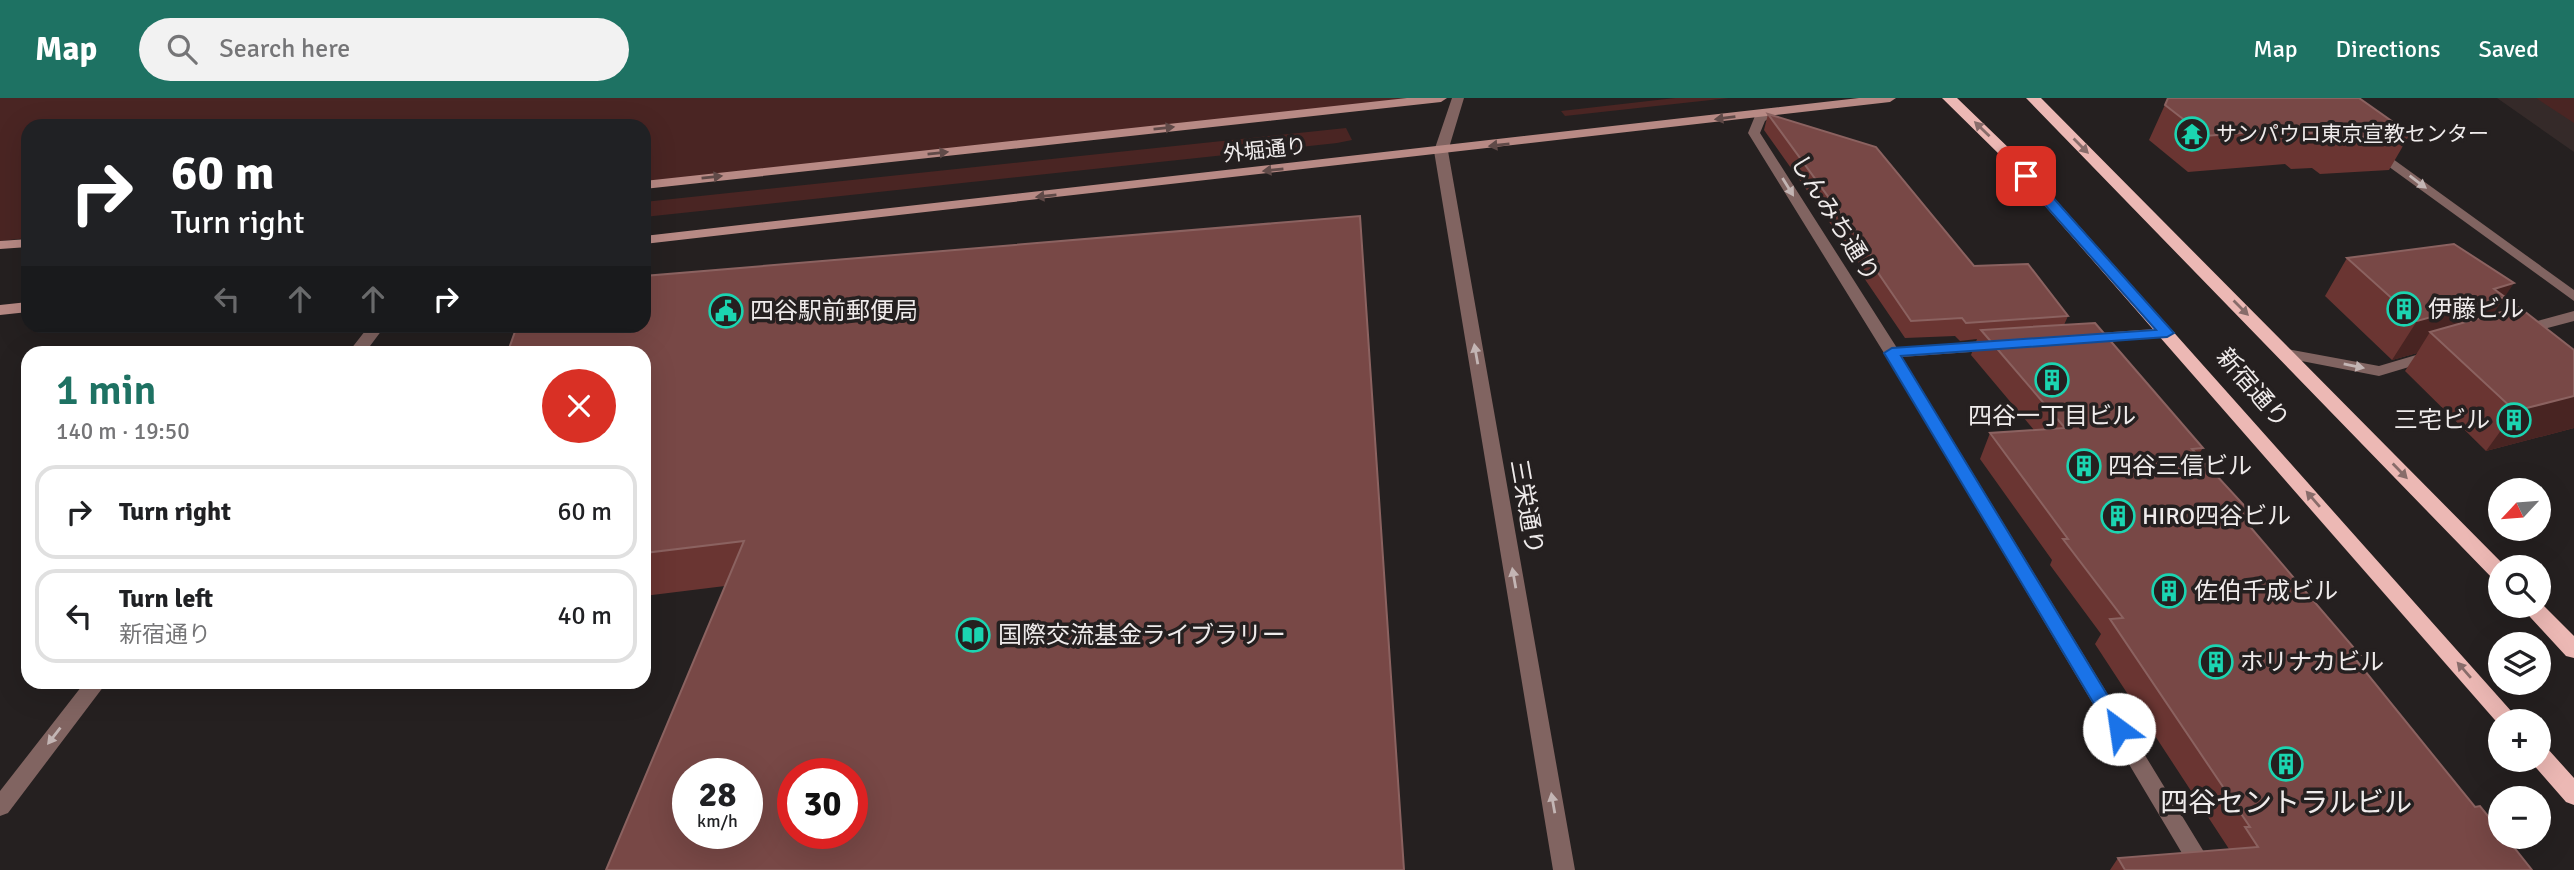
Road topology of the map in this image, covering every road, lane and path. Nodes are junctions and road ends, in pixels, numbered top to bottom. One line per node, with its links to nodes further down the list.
1 (1441, 98): 9 (main road, 外堀通り, one-way to 1)
2 (1458, 98): 8 (street)
3 (1890, 98): 6 (main road, 外堀通り)
4 (1949, 98): 17 (highway, 新宿通り, one-way to 4)
5 (2033, 98): 23 (highway, 新宿通り, one-way to 23)
6 (1772, 112): 8 (main road, 外堀通り, one-way to 8); 21 (street, しんみち通り, one-way to 21)
7 (2361, 139): 13 (street, one-way to 13)
8 (1441, 151): 10 (main road, 外堀通り, one-way to 10); 32 (street, 三栄通り, one-way to 8)
9 (651, 184)
10 (651, 239)
11 (21, 244): 12 (main road)
12 (0, 245)
13 (2574, 297)
14 (21, 308): 15 (main road)
15 (0, 310)
16 (2574, 316): 20 (street)
17 (2167, 333): 18 (street); 28 (highway, 新宿通り, one-way to 17)
18 (2070, 340)
19 (2015, 344): 21 (street)
20 (2525, 350)
21 (1892, 353): 33 (street)
22 (2442, 353): 23 (street, one-way to 22)
23 (2287, 354): 24 (highway, 新宿通り, one-way to 24)
24 (2488, 562)
25 (2543, 618): 26 (highway)
26 (2574, 650)
27 (92, 689): 31 (street, one-way to 31)
28 (2498, 709)
29 (2551, 769): 30 (highway)
30 (2574, 795)
31 (0, 807)
32 (1564, 870)
33 (2204, 870)

